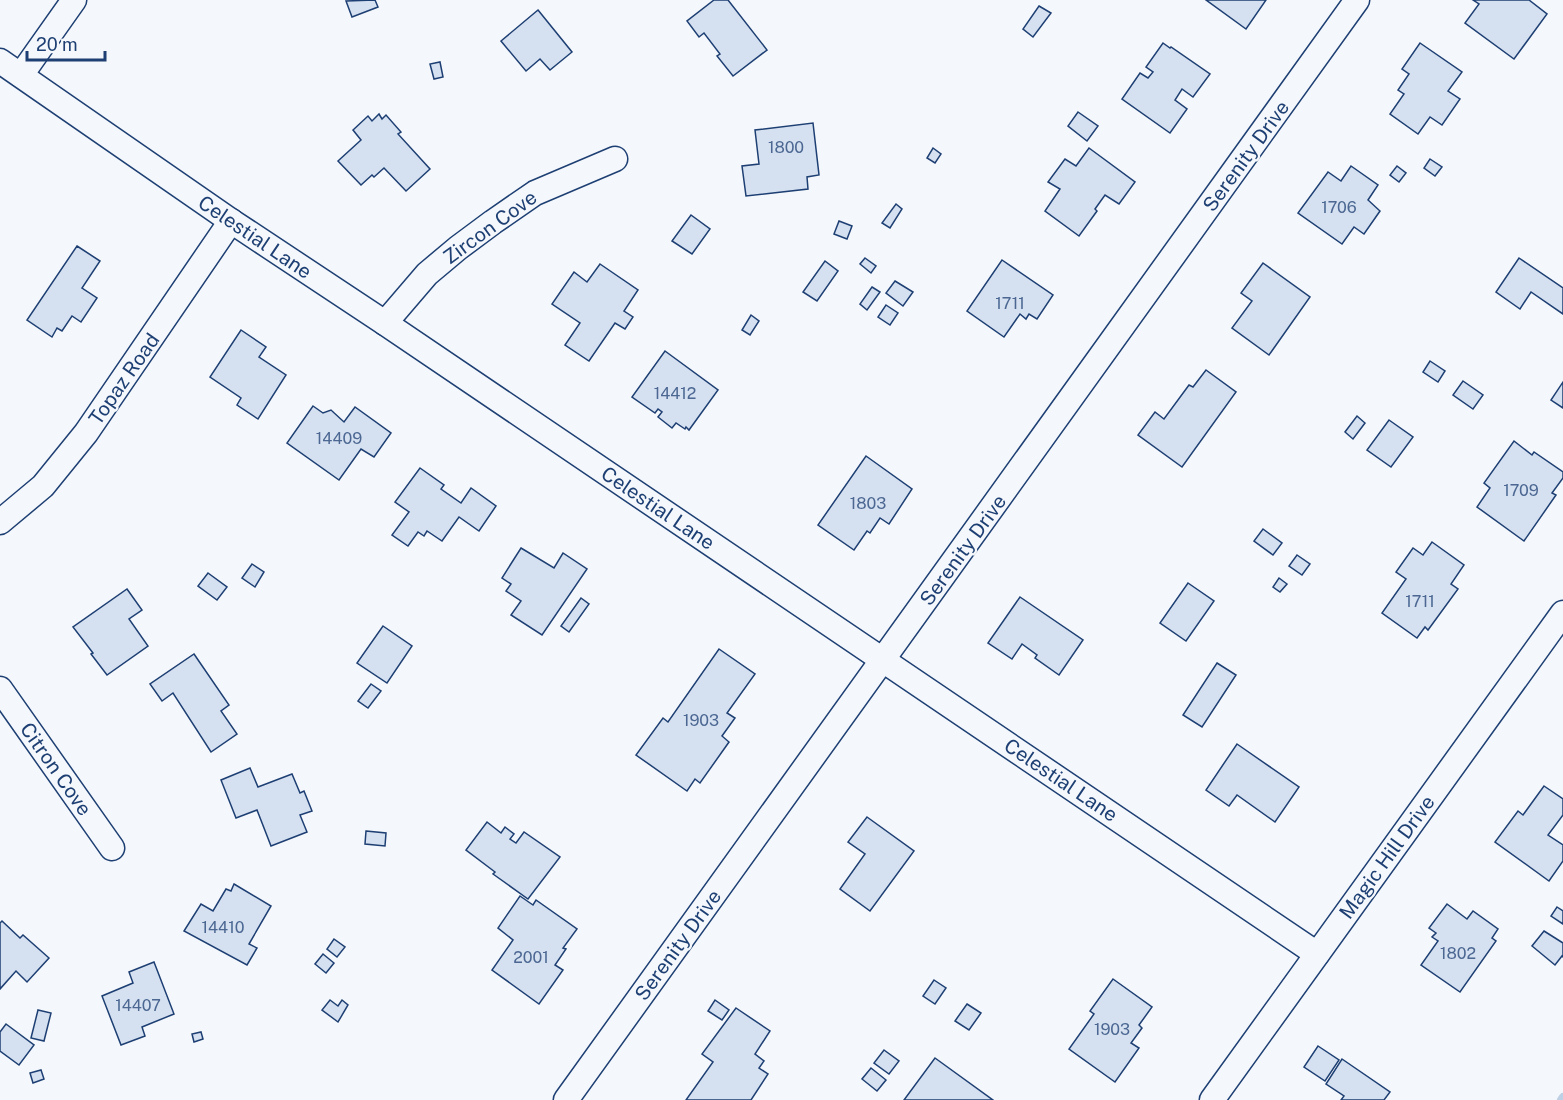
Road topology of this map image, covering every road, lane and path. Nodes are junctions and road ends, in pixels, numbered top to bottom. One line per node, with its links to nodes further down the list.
1 (74, 0): 4 (street)
2 (1358, 0): 10 (street, Serenity Drive)
3 (0, 61): 4 (street, Celestial Lane)
4 (21, 75): 6 (street, Celestial Lane)
5 (615, 159): 7 (street, Zircon Cove)
6 (231, 221): 7 (street, Celestial Lane); 8 (street, Topaz Road)
7 (385, 323): 10 (street, Celestial Lane)
8 (0, 522)
9 (1563, 613): 13 (street, Magic Hill Drive)
10 (884, 660): 13 (street, Celestial Lane); 14 (street, Serenity Drive)
11 (0, 689): 12 (street, Citron Cove)
12 (112, 848)
13 (1317, 954): 15 (street, Magic Hill Drive)
14 (566, 1100)
15 (1212, 1100)

